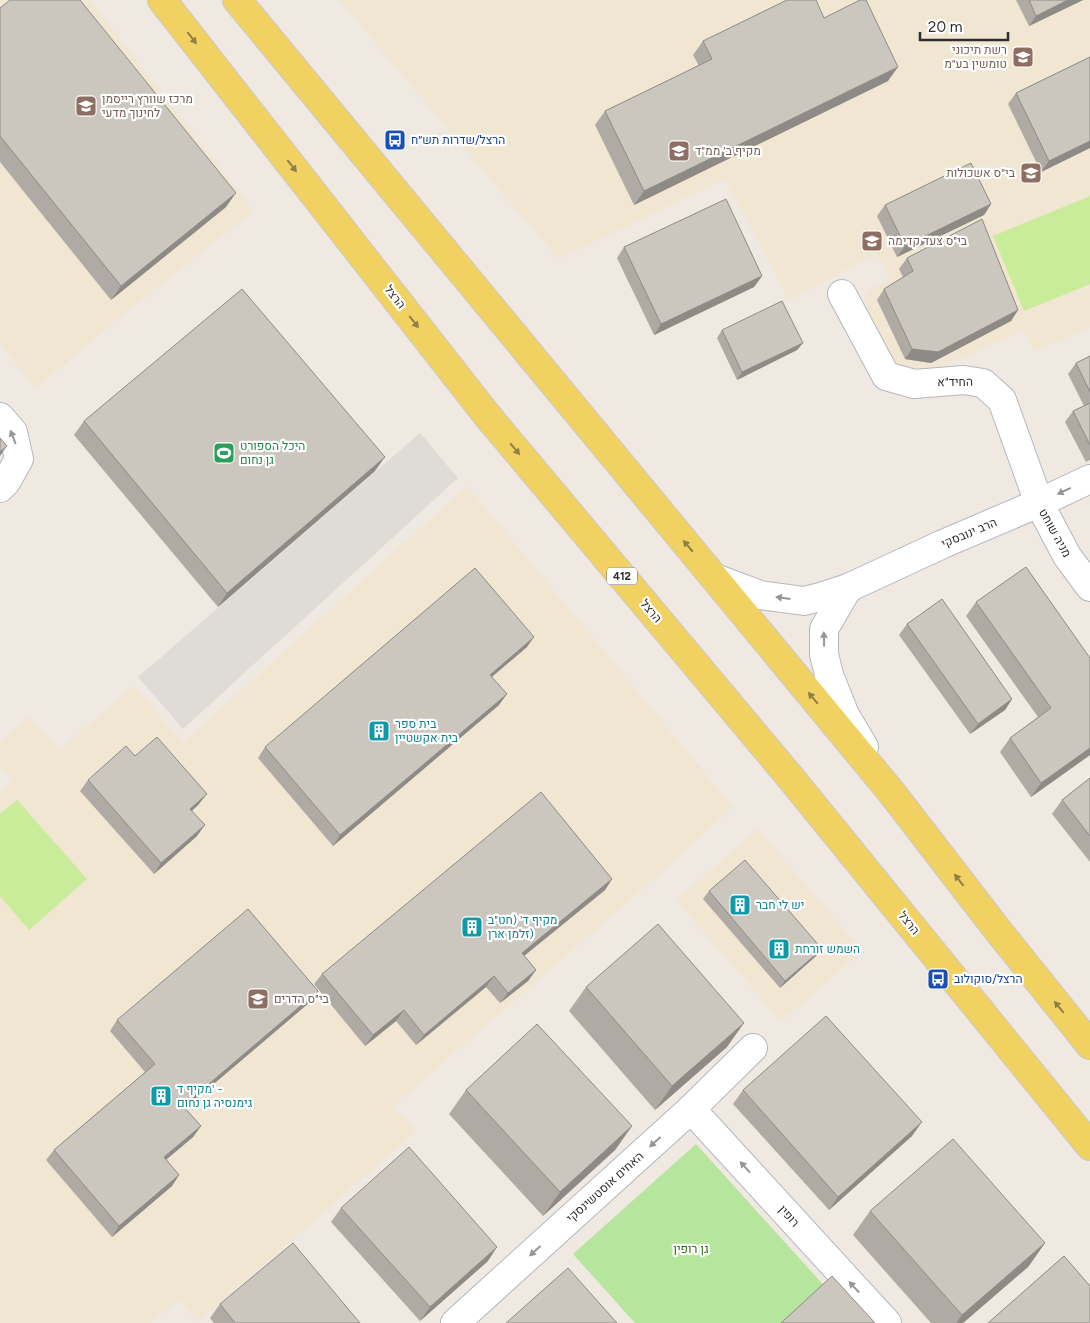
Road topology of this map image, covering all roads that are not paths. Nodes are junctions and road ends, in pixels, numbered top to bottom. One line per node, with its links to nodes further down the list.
1 (162, 0): 15 (main road, הרצל / 412, one-way to 15)
2 (237, 0): 8 (main road, one-way to 2)
3 (842, 294): 7 (street, החיד"א)
4 (0, 417): 6 (street, one-way to 4)
5 (1090, 479): 7 (street, הרב ינובסקי, one-way to 7)
6 (0, 488)
7 (1039, 503): 9 (street, מניה שוחט); 10 (street, הרב ינובסקי)
8 (714, 578): 10 (street, הרב ינובסקי, one-way to 8); 11 (main road, one-way to 8)
9 (1090, 587)
10 (848, 588): 11 (street, one-way to 10)
11 (892, 794): 12 (main road, one-way to 11)
12 (1090, 1045)
13 (753, 1048): 14 (street, האחים אוסטשינסקי)
14 (691, 1109): 16 (street, האחים אוסטשינסקי, one-way to 16); 17 (street, רופין, one-way to 14)
15 (1090, 1146)
16 (455, 1323)
17 (887, 1323)

